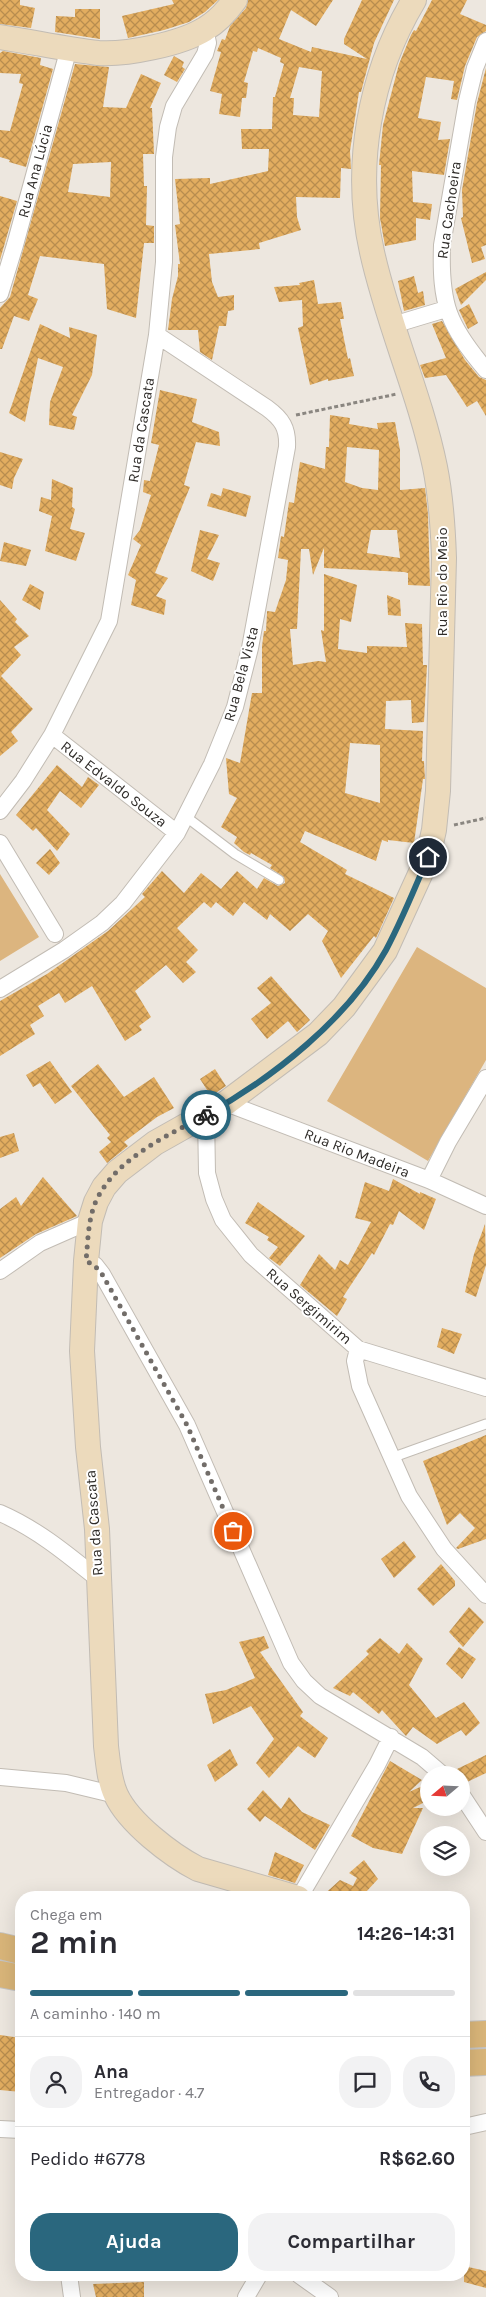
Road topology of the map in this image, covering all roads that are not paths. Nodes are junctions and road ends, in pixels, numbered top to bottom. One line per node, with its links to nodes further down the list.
1 (235, 0): 3 (main road)
2 (414, 0): 9 (main road, Rua Rio do Meio)
3 (204, 29): 6 (main road); 10 (street, Rua da Cascata)
4 (0, 37): 6 (main road)
5 (486, 41): 8 (street, Rua Cachoeira)
6 (68, 48): 7 (street, Rua Ana Lúcia)
7 (0, 294)
8 (446, 310): 9 (street); 11 (street, Rua Cachoeira)
9 (394, 325): 21 (main road, Rua Rio do Meio)
10 (157, 335): 12 (street, Rua da Cascata); 14 (street, Rua Bela Vista)
11 (486, 370)
12 (52, 735): 13 (street, Rua da Cascata); 15 (street, Rua Edvaldo Souza)
13 (0, 811)
14 (185, 816): 15 (street, Rua Bela Vista); 17 (lane)
15 (176, 833): 19 (street, Rua Bela Vista)
16 (0, 843): 18 (street)
17 (279, 880)
18 (55, 934)
19 (0, 989)
20 (486, 1078): 23 (street)
21 (226, 1103): 22 (main road, Rua da Cascata); 23 (street, Rua Rio Madeira)
22 (206, 1115): 25 (main road, Rua da Cascata); 28 (street, Rua Sergimirim)
23 (429, 1180): 24 (street, Rua Rio Madeira)
24 (486, 1206)
25 (90, 1221): 26 (main road, Rua da Cascata); 27 (street)
26 (86, 1261): 33 (main road, Rua da Cascata); 35 (street)
27 (0, 1271)
28 (358, 1349): 29 (street); 31 (street, Rua Sergimirim)
29 (486, 1388)
30 (486, 1424): 31 (lane)
31 (391, 1458): 34 (street, Rua Sergimirim)
32 (0, 1513): 33 (street)
33 (98, 1579): 38 (main road, Rua da Cascata)
34 (486, 1595)
35 (391, 1737): 36 (street); 42 (street)
36 (432, 1766)
37 (0, 1777): 38 (street)
38 (116, 1795): 41 (main road, Rua da Cascata)
39 (470, 1808): 40 (street)
40 (486, 1832)
41 (275, 1891)
42 (303, 1891)
43 (0, 1946): 44 (main road)
44 (15, 1950)
45 (0, 1974): 46 (main road)
46 (15, 1977)
47 (486, 2034): 48 (main road)
48 (470, 2035)
49 (486, 2062): 50 (main road)
50 (470, 2063)
51 (486, 2122): 52 (street)
52 (470, 2126)
53 (0, 2129): 54 (street)
54 (15, 2130)
55 (70, 2281): 58 (street)
56 (255, 2281): 59 (street)
57 (307, 2281): 60 (street)
58 (72, 2297)
59 (246, 2297)
60 (330, 2297)

